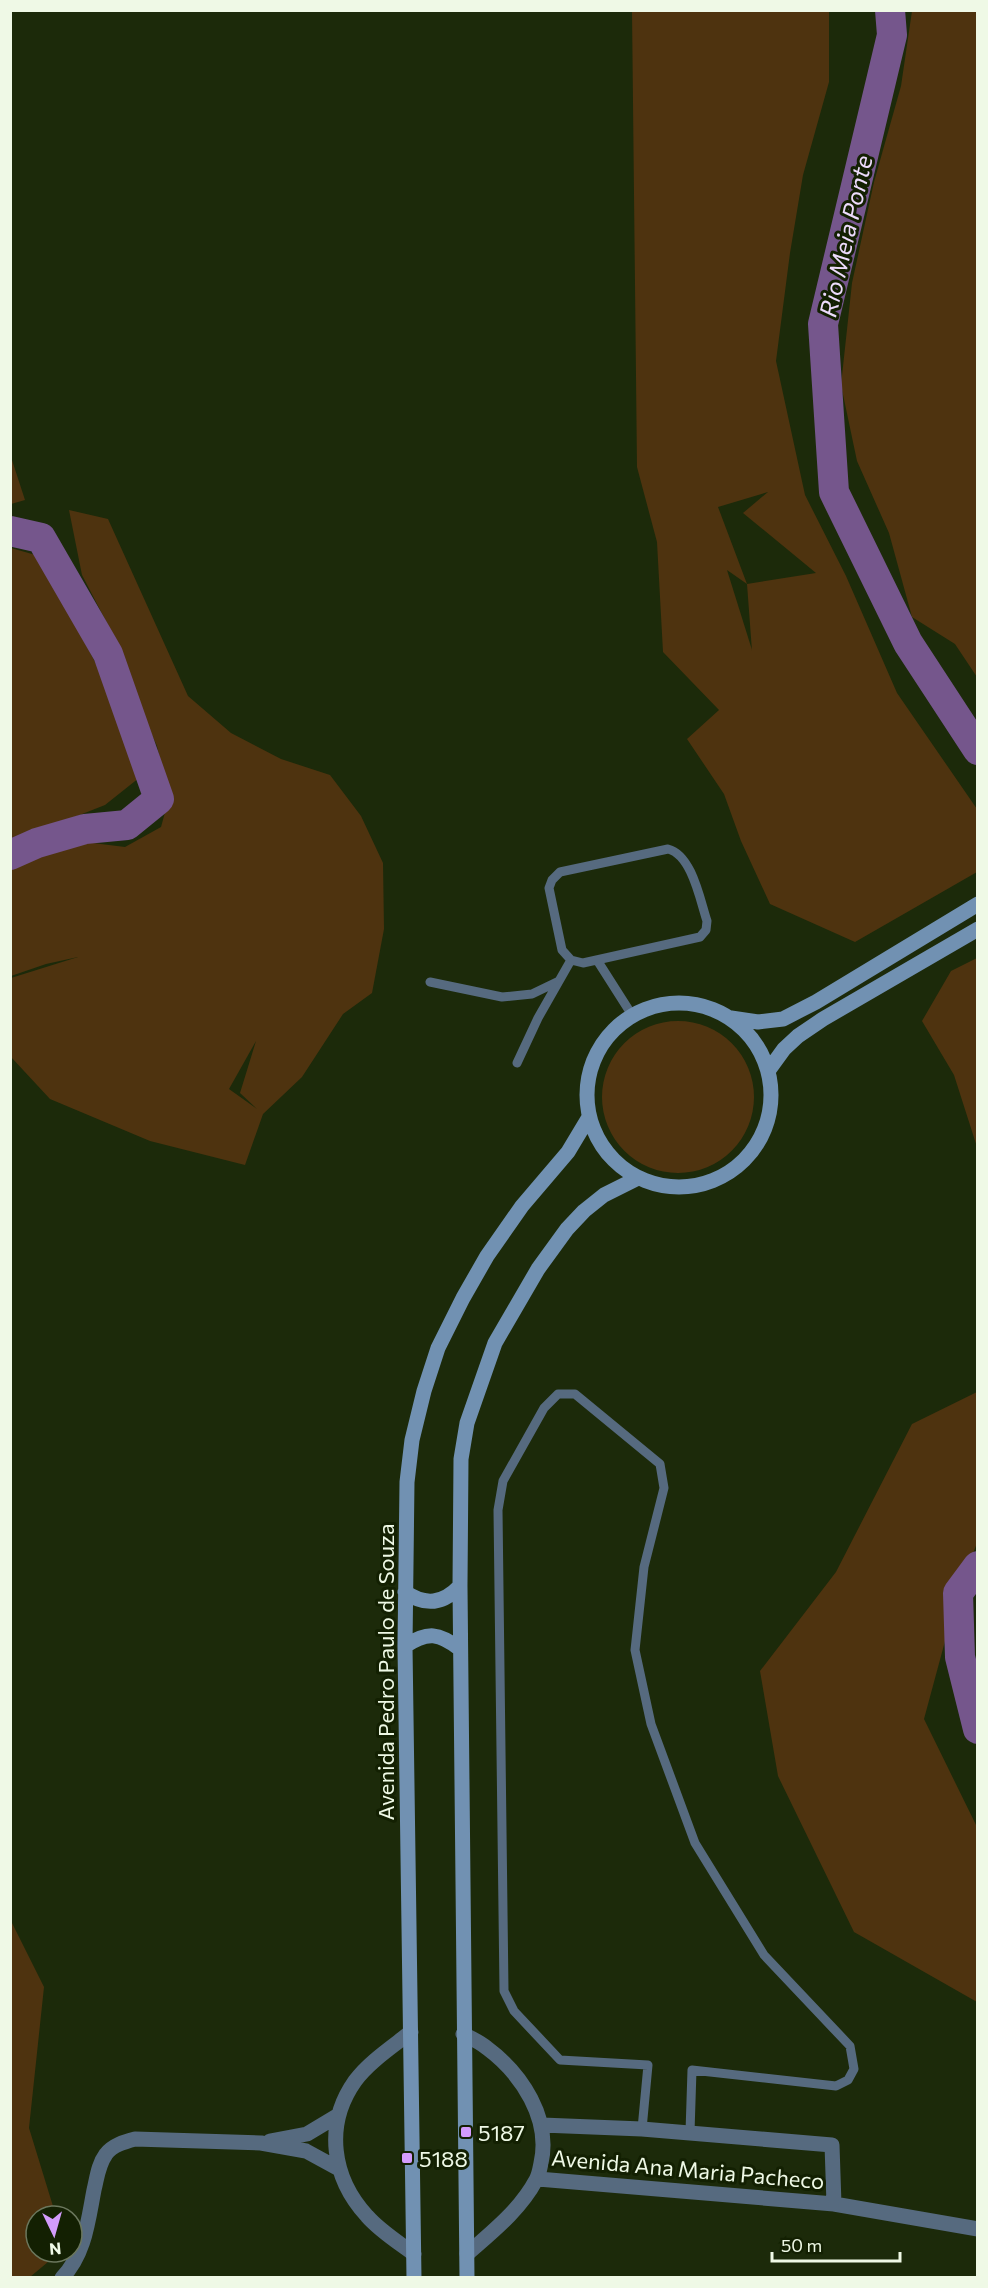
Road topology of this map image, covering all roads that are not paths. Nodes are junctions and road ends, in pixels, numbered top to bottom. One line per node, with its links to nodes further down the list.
1 (978, 904): 8 (main road)
2 (978, 930): 10 (main road)
3 (571, 960): 4 (lane); 4 (lane); 5 (lane)
4 (597, 960): 7 (lane)
5 (559, 981): 6 (lane); 9 (lane)
6 (430, 982)
7 (632, 1015): 8 (main road); 11 (main road)
8 (729, 1018): 10 (main road)
9 (517, 1063)
10 (768, 1071): 12 (main road)
11 (589, 1117): 12 (main road); 14 (main road, Avenida Pedro Paulo de Souza)
12 (638, 1178): 13 (main road)
13 (460, 1586): 14 (main road); 16 (main road)
14 (405, 1592): 15 (main road, Avenida Pedro Paulo de Souza)
15 (405, 1646): 16 (main road); 17 (main road, Avenida Pedro Paulo de Souza)
16 (460, 1649): 18 (main road)
17 (411, 2032): 19 (street); 28 (main road, Avenida Pedro Paulo de Souza)
18 (463, 2034): 20 (street, Avenida Ana Maria Pacheco); 29 (main road)
19 (337, 2116): 23 (street); 24 (street)
20 (542, 2125): 21 (street, Avenida Ana Maria Pacheco); 25 (street, Avenida Ana Maria Pacheco)
21 (642, 2128): 22 (street, Avenida Ana Maria Pacheco); 22 (lane)
22 (690, 2132): 26 (street, Avenida Ana Maria Pacheco)
23 (261, 2143): 24 (street); 30 (street)
24 (339, 2169): 28 (street)
25 (538, 2179): 26 (street, Avenida Ana Maria Pacheco); 29 (street, Avenida Ana Maria Pacheco)
26 (834, 2204): 27 (street, Avenida Ana Maria Pacheco)
27 (978, 2229)
28 (414, 2254): 31 (main road, Avenida Pedro Paulo de Souza)
29 (467, 2254): 32 (main road)
30 (62, 2277)
31 (414, 2277)
32 (467, 2277)

